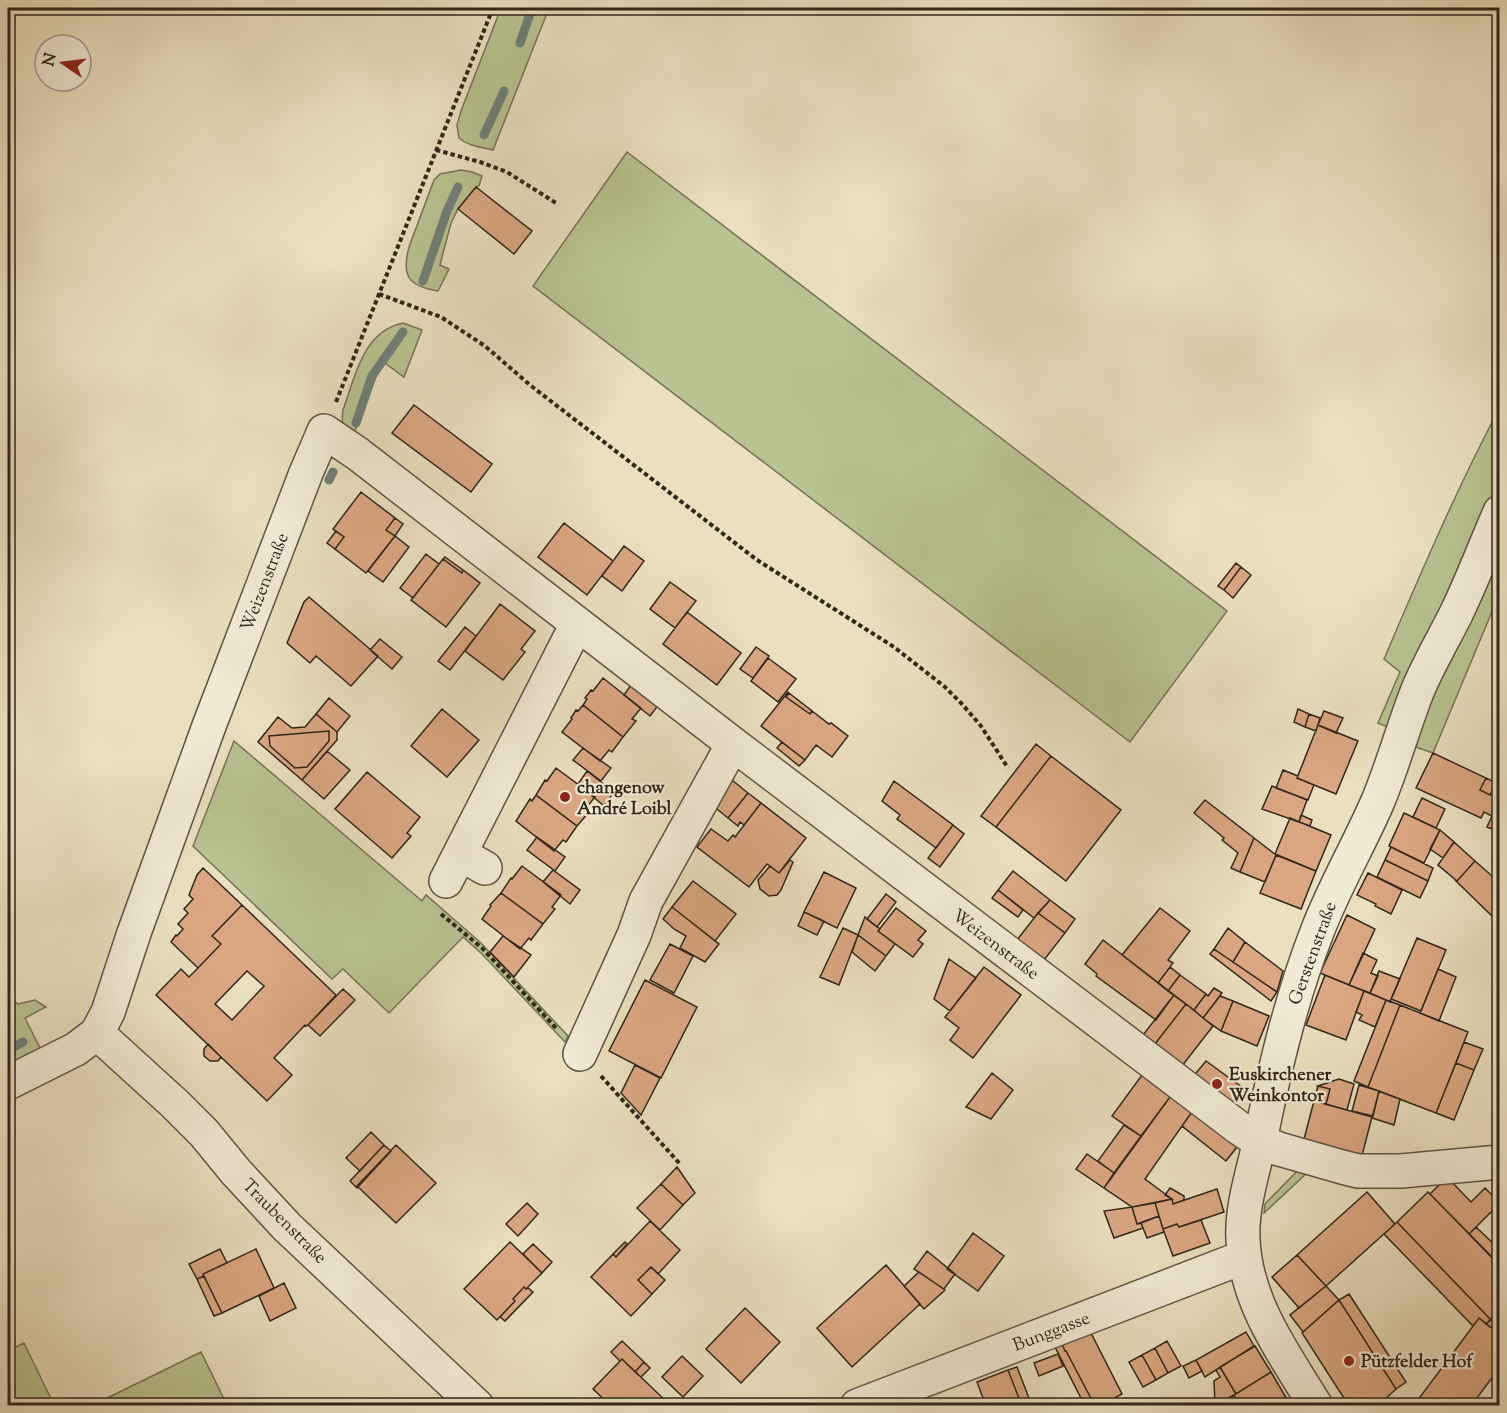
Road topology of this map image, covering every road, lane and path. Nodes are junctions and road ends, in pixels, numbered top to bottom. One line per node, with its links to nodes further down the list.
1 (493, 8): 2 (path)
2 (436, 150): 3 (path); 4 (path)
3 (556, 203)
4 (379, 294): 5 (path); 9 (path)
5 (324, 431): 7 (street, Weizenstraße); 11 (street, Weizenstraße)
6 (1500, 512): 14 (street, Gerstenstraße)
7 (577, 624): 8 (street, Weizenstraße); 10 (street)
8 (733, 744): 12 (street); 14 (street, Weizenstraße)
9 (1008, 768)
10 (464, 868): 12 (path)
11 (97, 1033): 13 (street); 18 (street, Traubenstraße)
12 (580, 1054): 16 (path)
13 (8, 1083)
14 (1260, 1142): 15 (street, Weizenstraße); 17 (street, Gerstenstraße)
15 (1500, 1162)
16 (680, 1164)
17 (1244, 1257): 19 (street, Bunggasse); 20 (street, Gerstenstraße)
18 (477, 1406)
19 (857, 1406)
20 (1316, 1406)

